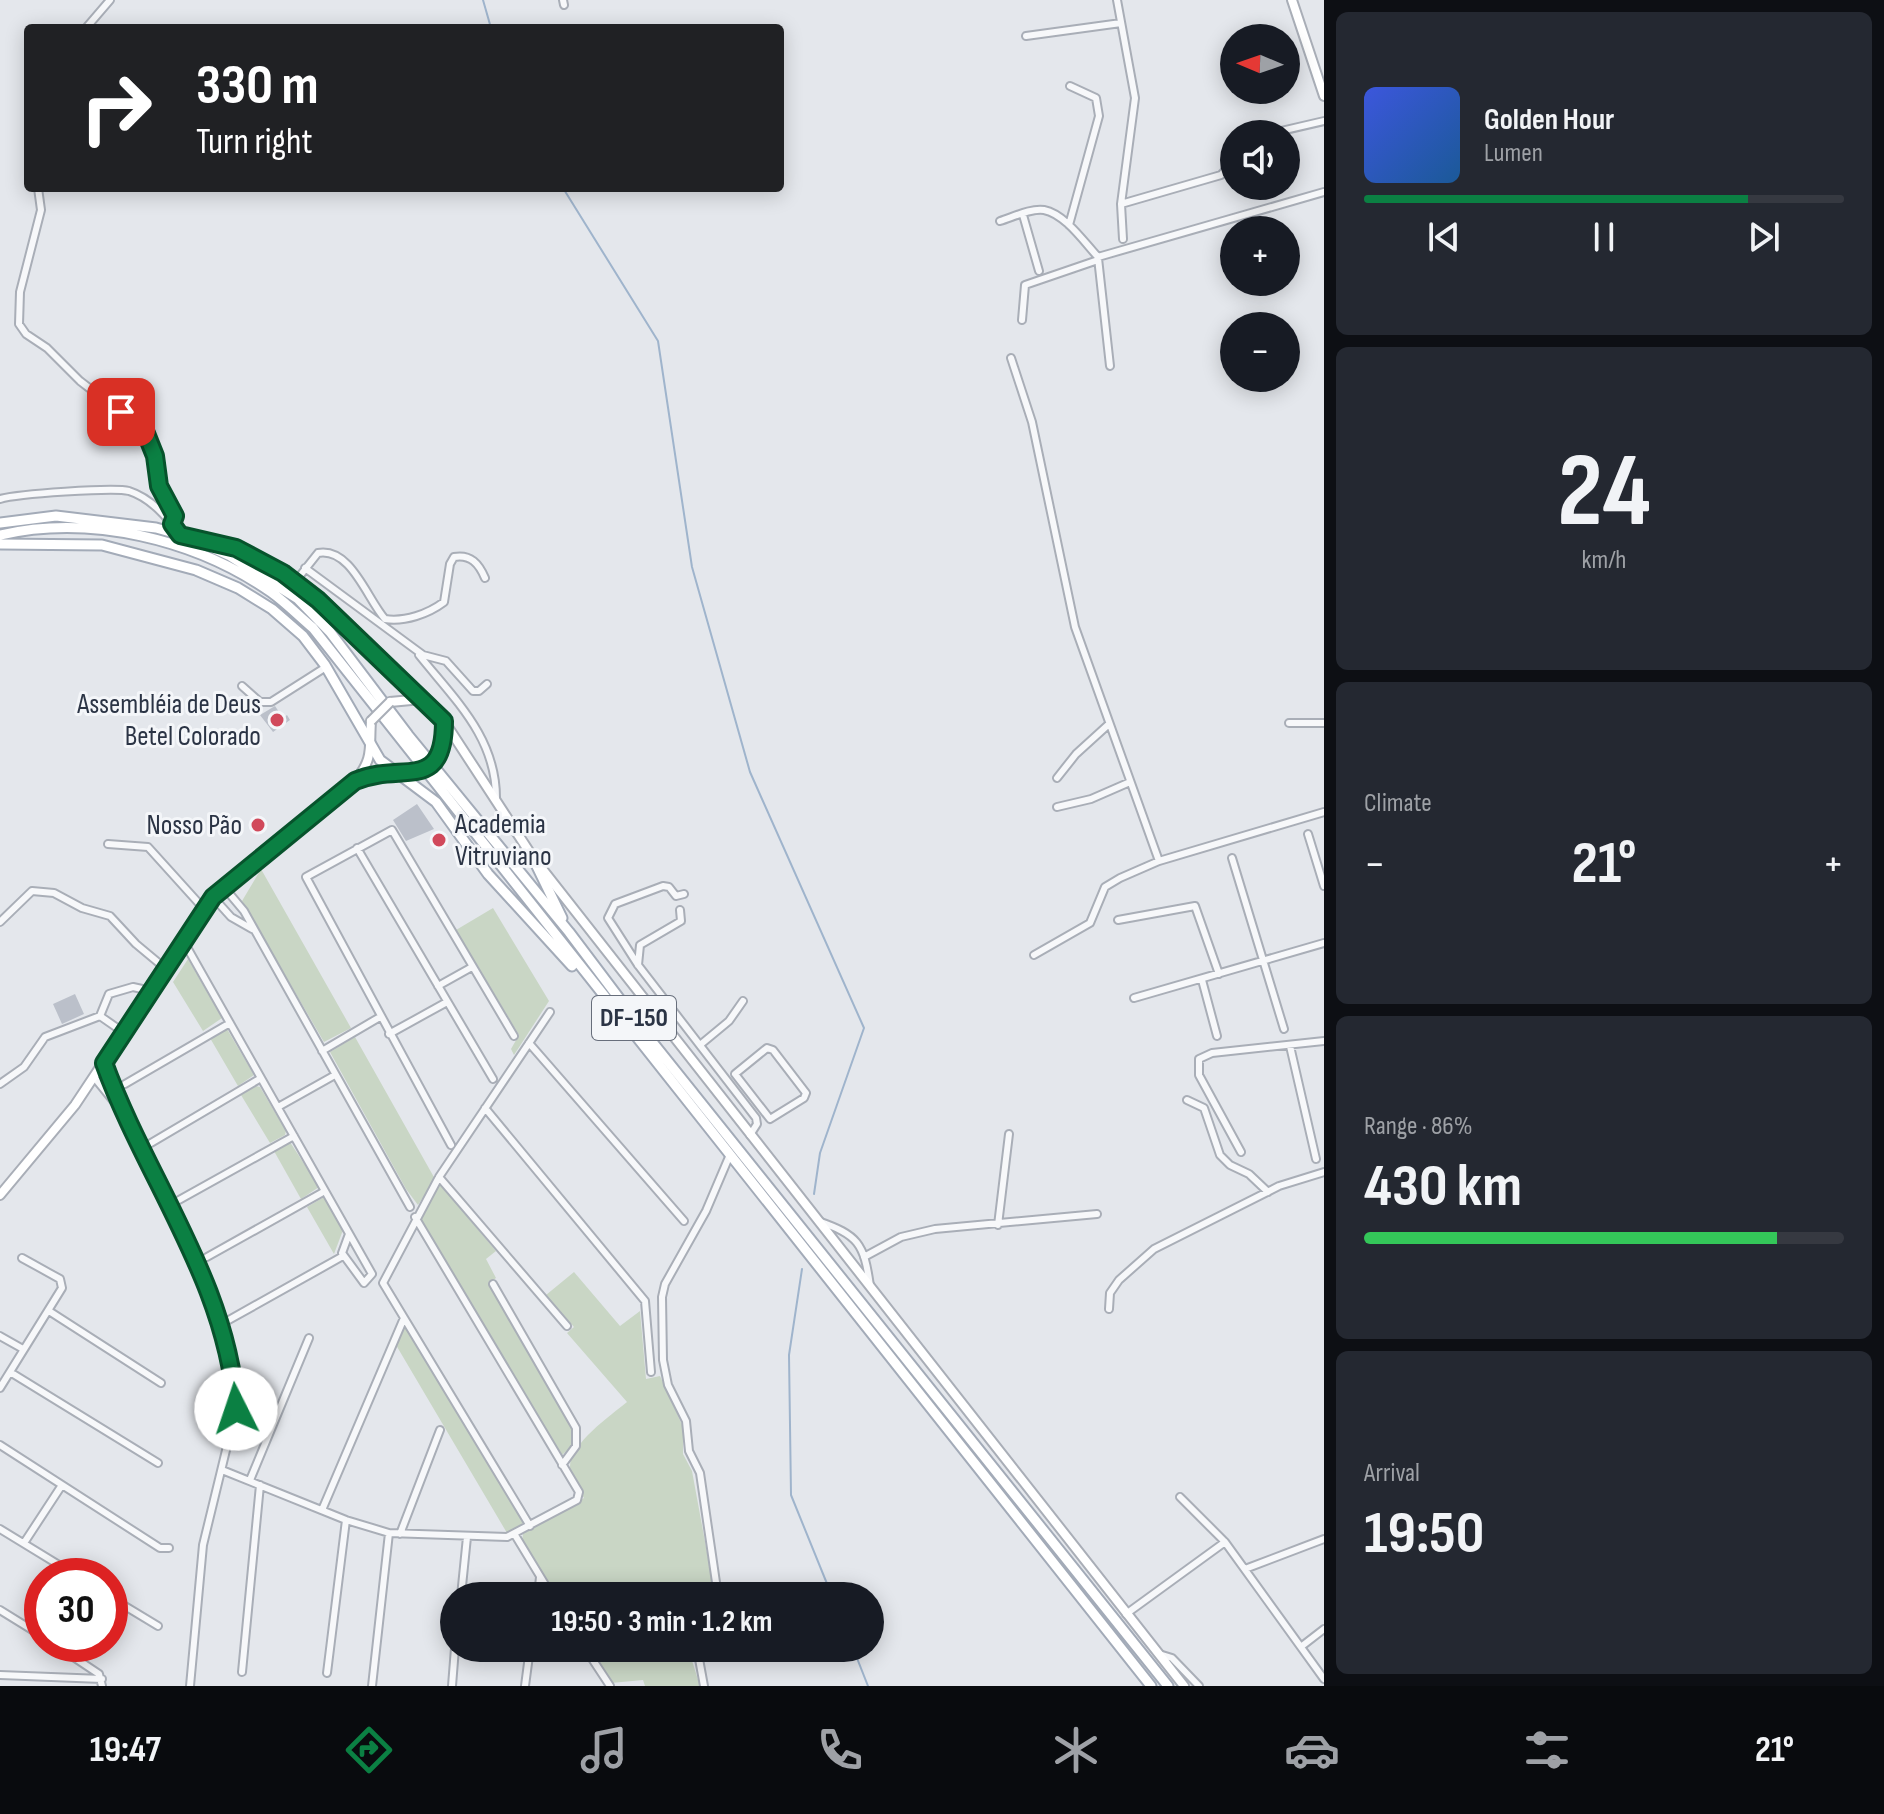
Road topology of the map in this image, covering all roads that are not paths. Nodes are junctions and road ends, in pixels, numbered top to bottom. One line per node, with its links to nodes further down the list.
1 (110, 0): 5 (street)
2 (1117, 0): 4 (street)
3 (1292, 0): 8 (street)
4 (1121, 23): 6 (street); 14 (street)
5 (89, 24)
6 (1026, 36)
7 (1070, 86): 17 (street)
8 (1324, 96)
9 (1324, 121): 10 (street)
10 (1300, 127)
11 (1220, 175): 14 (street)
12 (39, 192): 26 (street)
13 (1324, 192): 19 (street)
14 (1121, 204): 18 (street)
15 (1023, 215): 16 (street); 17 (street); 20 (street)
16 (1000, 221)
17 (1069, 225): 19 (street)
18 (1123, 239)
19 (1098, 259): 21 (street); 23 (street)
20 (1039, 271)
21 (1022, 320)
22 (1011, 358): 41 (street)
23 (1110, 366)
24 (0, 499): 26 (street)
25 (0, 523): 28 (main road, DF-150)
26 (172, 524): 28 (street)
27 (0, 535): 81 (main road, DF-150)
28 (184, 536): 32 (main road); 65 (main road, DF-150)
29 (0, 544): 34 (main road)
30 (305, 568): 31 (street); 32 (street); 33 (street)
31 (485, 578)
32 (295, 582): 37 (main road)
33 (413, 648): 35 (street); 47 (street)
34 (326, 667): 36 (street); 42 (main road)
35 (487, 684)
36 (242, 686)
37 (422, 699): 38 (street); 42 (street, bridge)
38 (444, 721): 43 (street, bridge); 47 (street)
39 (1289, 723): 40 (street)
40 (1324, 723)
41 (1109, 724): 44 (street); 46 (street)
42 (371, 745): 43 (main road); 45 (street)
43 (397, 773): 45 (street); 81 (main road)
44 (1057, 778)
45 (355, 781): 56 (street)
46 (1130, 782): 48 (street); 55 (street)
47 (496, 803): 53 (street)
48 (1057, 807)
49 (1324, 812): 55 (street)
50 (1308, 834): 57 (street)
51 (108, 844): 60 (street)
52 (357, 848): 71 (street); 75 (street); 83 (street)
53 (532, 856): 65 (main road); 109 (street)
54 (1232, 858): 69 (street)
55 (1159, 861): 68 (street)
56 (223, 886): 59 (street); 64 (street)
57 (1324, 886)
58 (684, 894): 70 (street)
59 (213, 897): 60 (street); 64 (street)
60 (204, 909): 66 (street)
61 (680, 910): 70 (street)
62 (1118, 920): 73 (street)
63 (0, 922): 72 (street)
64 (252, 929): 94 (street)
65 (569, 932): 200 (main road, DF-150)
66 (184, 942): 72 (street); 84 (street)
67 (1324, 943): 69 (street)
68 (1034, 955)
69 (1262, 961): 73 (street); 85 (street)
70 (638, 965): 92 (street)
71 (472, 967): 75 (street); 88 (street)
72 (166, 969): 76 (street)
73 (1219, 974): 74 (street)
74 (1202, 980): 77 (street); 89 (street)
75 (438, 986): 79 (street)
76 (151, 991): 82 (street); 86 (street)
77 (1134, 998)
78 (743, 1001): 92 (street)
79 (447, 1002): 87 (street); 99 (street)
80 (550, 1012): 91 (street)
81 (616, 1014): 114 (main road, DF-150)
82 (100, 1016): 86 (street); 100 (street)
83 (380, 1017): 87 (street); 94 (street)
84 (230, 1023): 98 (street); 101 (street)
85 (1284, 1029)
86 (123, 1032): 95 (street)
87 (389, 1034): 112 (street)
88 (514, 1036)
89 (1217, 1036)
90 (1324, 1041): 93 (street)
91 (529, 1043): 106 (street); 126 (street)
92 (700, 1045): 104 (street)
93 (1290, 1046): 113 (street); 115 (street)
94 (322, 1051): 96 (street)
95 (104, 1063): 97 (street); 107 (street)
96 (335, 1075): 105 (street); 122 (street)
97 (94, 1077): 107 (street); 118 (street)
98 (261, 1078): 105 (street); 111 (street)
99 (493, 1079)
100 (0, 1084)
101 (125, 1084)
102 (752, 1098): 102 (street); 104 (street)
103 (1187, 1100): 120 (street)
104 (745, 1105): 109 (street)
105 (278, 1107): 110 (street)
106 (485, 1108): 117 (street); 144 (street)
107 (121, 1110): 151 (street)
108 (1009, 1134): 127 (street)
109 (750, 1135): 125 (street)
110 (294, 1136): 119 (street); 121 (street)
111 (151, 1143)
112 (451, 1145)
113 (1241, 1152)
114 (729, 1157): 174 (street); 199 (main road, DF-150)
115 (1316, 1159)
116 (1324, 1172): 120 (street)
117 (439, 1177): 124 (street); 139 (street)
118 (2, 1190)
119 (325, 1191): 128 (street); 130 (street)
120 (1268, 1192): 135 (street)
121 (179, 1200)
122 (410, 1207)
123 (1097, 1214): 127 (street)
124 (415, 1217): 137 (street); 150 (street)
125 (817, 1220): 131 (street); 134 (street)
126 (684, 1221)
127 (998, 1225): 131 (street)
128 (349, 1234): 129 (street); 129 (street)
129 (343, 1256): 138 (street)
130 (207, 1257)
131 (864, 1257): 134 (street)
132 (22, 1258): 136 (street)
133 (493, 1284): 150 (street)
134 (870, 1286): 177 (street)
135 (1109, 1309)
136 (49, 1311): 142 (street); 145 (street)
137 (404, 1318): 156 (street); 158 (street)
138 (227, 1321)
139 (567, 1326)
140 (0, 1336): 142 (street)
141 (309, 1338): 152 (street)
142 (23, 1349): 143 (street)
143 (10, 1372): 146 (street); 149 (street)
144 (651, 1372)
145 (161, 1383)
146 (0, 1388)
147 (440, 1430): 161 (street)
148 (0, 1445): 153 (street)
149 (158, 1463)
150 (562, 1465): 158 (street)
151 (222, 1470): 152 (street); 193 (street)
152 (250, 1480): 154 (street)
153 (62, 1485): 166 (street); 167 (street)
154 (260, 1485): 156 (street); 188 (street)
155 (1180, 1497): 165 (street)
156 (322, 1510): 157 (street)
157 (346, 1520): 160 (street); 189 (street)
158 (530, 1526): 162 (street)
159 (0, 1529): 166 (street)
160 (389, 1533): 161 (street); 194 (street)
161 (400, 1534): 163 (street)
162 (515, 1535): 163 (street); 170 (street)
163 (467, 1537): 171 (street)
164 (1324, 1539): 169 (street)
165 (1225, 1542): 169 (street); 177 (street)
166 (24, 1543): 168 (street)
167 (169, 1548)
168 (48, 1558)
169 (1245, 1569): 181 (street)
170 (540, 1577): 172 (street); 173 (street)
171 (462, 1582)
172 (539, 1582)
173 (543, 1582)
174 (716, 1582)
175 (128, 1608): 179 (street)
176 (0, 1610): 178 (street)
177 (1126, 1614): 182 (street)
178 (24, 1625)
179 (158, 1626)
180 (1324, 1629): 181 (street)
181 (1302, 1646): 191 (street)
182 (1158, 1654): 201 (street); 202 (street)
183 (82, 1662): 192 (street)
184 (454, 1662): 195 (street)
185 (528, 1662): 196 (street)
186 (594, 1662): 197 (street)
187 (700, 1662): 198 (street)
188 (242, 1672)
189 (327, 1673)
190 (0, 1675): 192 (street)
191 (1324, 1679)
192 (102, 1683)
193 (190, 1686)
194 (372, 1686)
195 (452, 1686)
196 (525, 1686)
197 (610, 1686)
198 (704, 1686)
199 (1151, 1686)
200 (1168, 1686)
201 (1184, 1686)
202 (1199, 1686)

